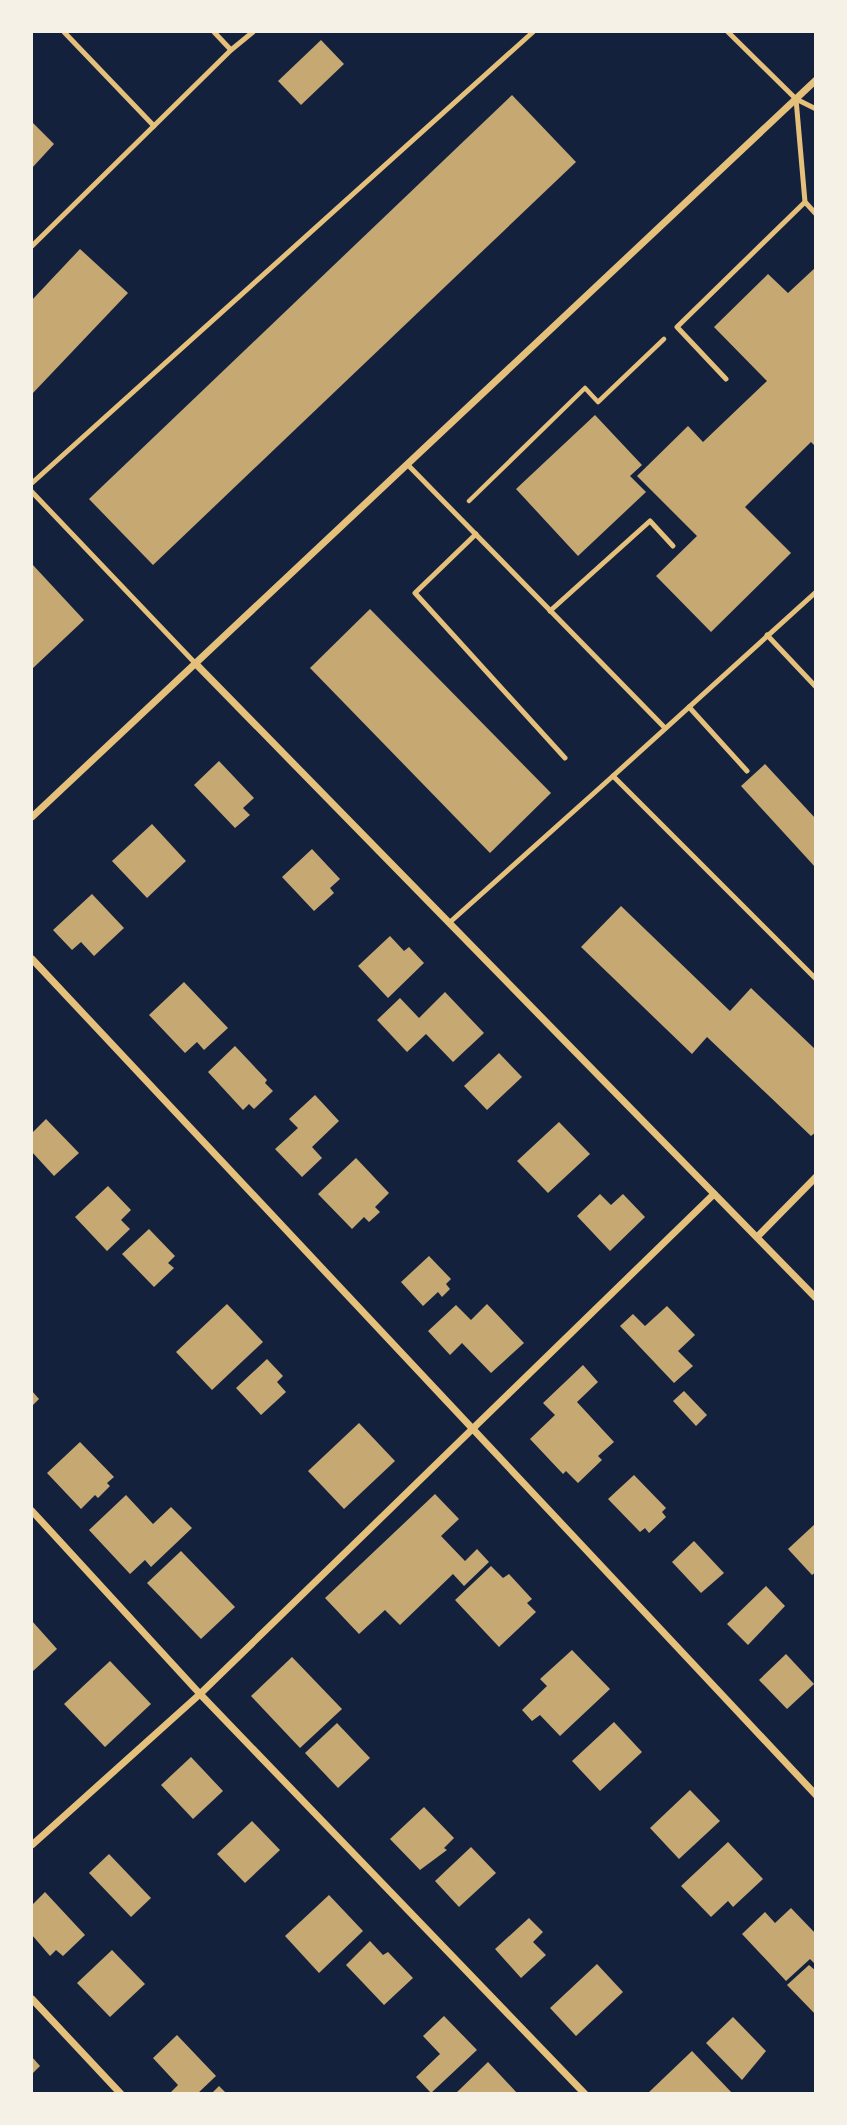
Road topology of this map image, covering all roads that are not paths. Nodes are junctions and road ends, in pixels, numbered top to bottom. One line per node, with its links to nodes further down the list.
1 (64, 32): 10 (lane)
2 (214, 32): 6 (lane)
3 (253, 32): 6 (lane)
4 (533, 32): 16 (lane)
5 (728, 32): 8 (lane)
6 (231, 50): 10 (lane)
7 (816, 80): 8 (street)
8 (796, 99): 9 (lane); 11 (lane); 15 (street)
9 (816, 109)
10 (154, 126): 13 (lane)
11 (805, 202): 12 (lane); 14 (lane)
12 (816, 214)
13 (32, 246)
14 (726, 379)
15 (407, 464): 18 (lane); 23 (street)
16 (32, 482)
17 (32, 492): 23 (lane)
18 (476, 534): 21 (lane); 27 (lane)
19 (673, 546): 21 (lane)
20 (816, 592): 22 (lane)
21 (550, 611): 26 (lane)
22 (767, 635): 24 (lane); 25 (lane)
23 (195, 663): 30 (street); 31 (street)
24 (816, 687)
25 (689, 707): 26 (lane); 28 (lane)
26 (665, 728): 29 (lane)
27 (565, 758)
28 (747, 771)
29 (613, 776): 31 (lane); 33 (lane)
30 (32, 817)
31 (449, 923): 35 (street)
32 (32, 959): 38 (street)
33 (816, 979)
34 (816, 1177): 36 (street)
35 (714, 1194): 36 (street); 38 (street)
36 (758, 1236): 37 (street)
37 (816, 1298)
38 (472, 1429): 40 (street); 41 (street)
39 (32, 1511): 40 (street)
40 (200, 1694): 42 (street); 45 (street)
41 (816, 1795)
42 (32, 1845)
43 (32, 1999): 44 (street)
44 (121, 2094)
45 (585, 2094)

